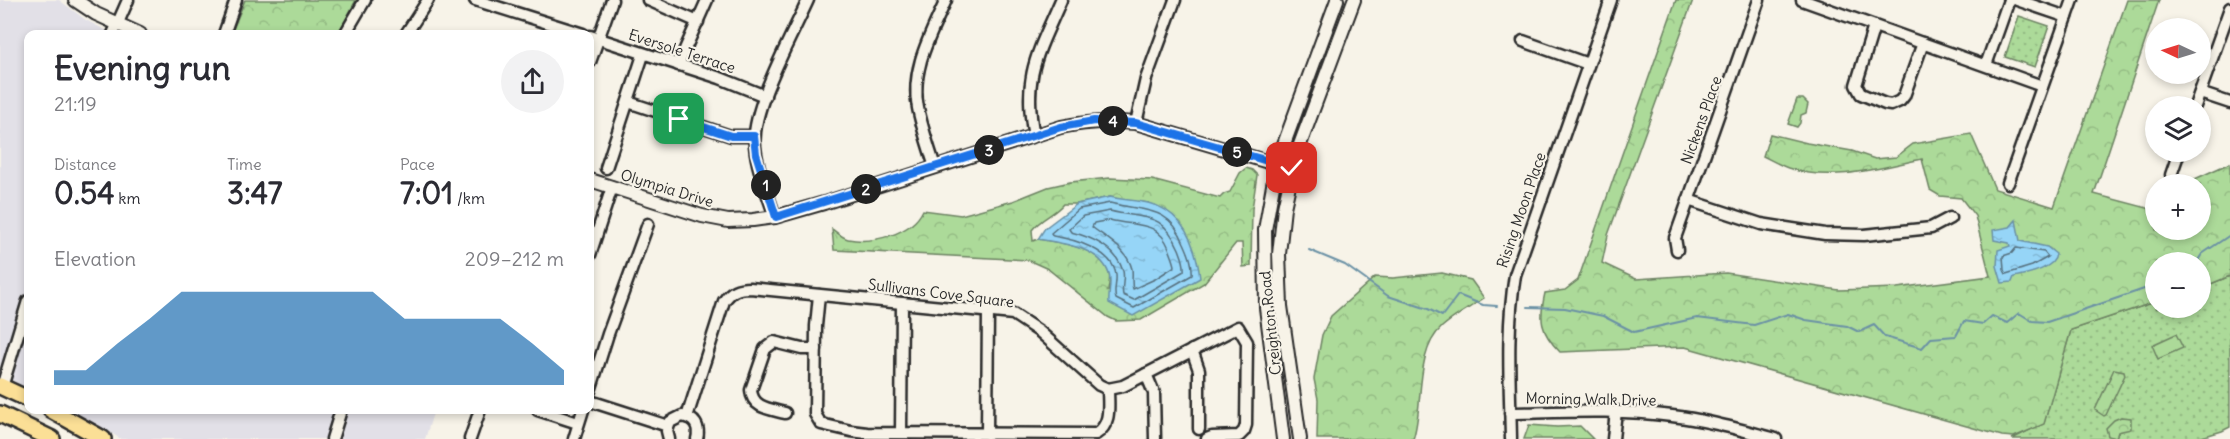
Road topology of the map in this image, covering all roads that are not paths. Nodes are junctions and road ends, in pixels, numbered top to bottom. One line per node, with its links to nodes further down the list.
1 (75, 0): 26 (street)
2 (128, 0): 26 (street)
3 (236, 0): 27 (street)
4 (365, 0): 28 (street)
5 (428, 0): 29 (street)
6 (475, 0): 30 (street)
7 (612, 0): 31 (street)
8 (648, 0): 24 (street)
9 (707, 0): 24 (street)
10 (808, 0): 41 (street)
11 (946, 0): 49 (street)
12 (1061, 0): 47 (street)
13 (1175, 0): 45 (street)
14 (1337, 0): 48 (street, Creighton Road)
15 (1354, 0): 51 (street, Creighton Road)
16 (1611, 0): 36 (street, Rising Moon Place)
17 (1759, 0): 55 (street, Nickens Place)
18 (1802, 0): 25 (street)
19 (2009, 0): 38 (street)
20 (2017, 0): 23 (street)
21 (2073, 0): 23 (street)
22 (2230, 8): 40 (street)
23 (2067, 17): 39 (street)
24 (698, 22): 37 (street)
25 (1874, 26): 34 (street); 34 (street)
26 (115, 30)
27 (225, 30)
28 (347, 30)
29 (409, 30)
30 (570, 30)
31 (594, 36)
32 (594, 38): 35 (street, Eversole Terrace)
33 (1523, 41): 36 (street)
34 (1923, 43): 38 (street)
35 (643, 54): 37 (street, Eversole Terrace); 43 (street)
36 (1588, 64): 75 (street, Rising Moon Place)
37 (678, 65): 41 (street, Eversole Terrace)
38 (1986, 65): 39 (street)
39 (2042, 86): 53 (street)
40 (2200, 93): 42 (street); 44 (street)
41 (765, 96): 46 (street)
42 (2199, 96)
43 (628, 102): 46 (street); 50 (street)
44 (2230, 103)
45 (1136, 123): 47 (street, Olympia Drive); 48 (street, Olympia Drive)
46 (754, 136): 56 (street)
47 (1034, 136): 49 (street, Olympia Drive)
48 (1277, 163): 51 (street, Olympia Drive); 97 (street, Creighton Road)
49 (935, 167): 56 (street, Olympia Drive)
50 (606, 168)
51 (1292, 168): 98 (street, Creighton Road)
52 (594, 181): 54 (street, Olympia Drive)
53 (2008, 183)
54 (612, 187): 56 (street, Olympia Drive); 59 (street)
55 (1688, 200): 57 (street); 60 (street, Nickens Place)
56 (776, 217)
57 (1950, 218)
58 (648, 224): 67 (street)
59 (594, 243)
60 (1677, 250)
61 (819, 295): 62 (street, Sullivans Cove Square); 65 (street); 82 (street, Sullivans Cove Square)
62 (902, 303): 63 (street, Sullivans Cove Square); 86 (street)
63 (988, 311): 70 (street, Sullivans Cove Square); 87 (street)
64 (24, 314): 69 (street)
65 (816, 349): 74 (street); 86 (street)
66 (1192, 350): 68 (street); 85 (street); 96 (street)
67 (594, 372)
68 (1146, 374): 70 (street); 95 (street)
69 (1, 386): 71 (main road)
70 (1108, 389): 87 (street)
71 (24, 397)
72 (594, 402): 84 (street)
73 (1616, 411): 75 (street, Morning Walk Drive); 100 (street); 101 (street, Morning Walk Drive)
74 (785, 413)
75 (1510, 413): 99 (street, Rising Moon Place)
76 (0, 414): 88 (main road)
77 (58, 414): 89 (main road)
78 (341, 414): 90 (street)
79 (479, 414): 91 (street)
80 (550, 414): 83 (street)
81 (581, 414): 83 (street)
82 (687, 417): 84 (street); 94 (street)
83 (578, 423): 92 (street)
84 (668, 426): 93 (street)
85 (1199, 429)
86 (901, 433): 87 (street)
87 (987, 434)
88 (52, 439)
89 (103, 439)
90 (332, 439)
91 (470, 439)
92 (574, 439)
93 (669, 439)
94 (697, 439)
95 (1155, 439)
96 (1207, 439)
97 (1283, 439)
98 (1300, 439)
99 (1511, 439)
100 (1613, 439)
101 (1776, 439)

